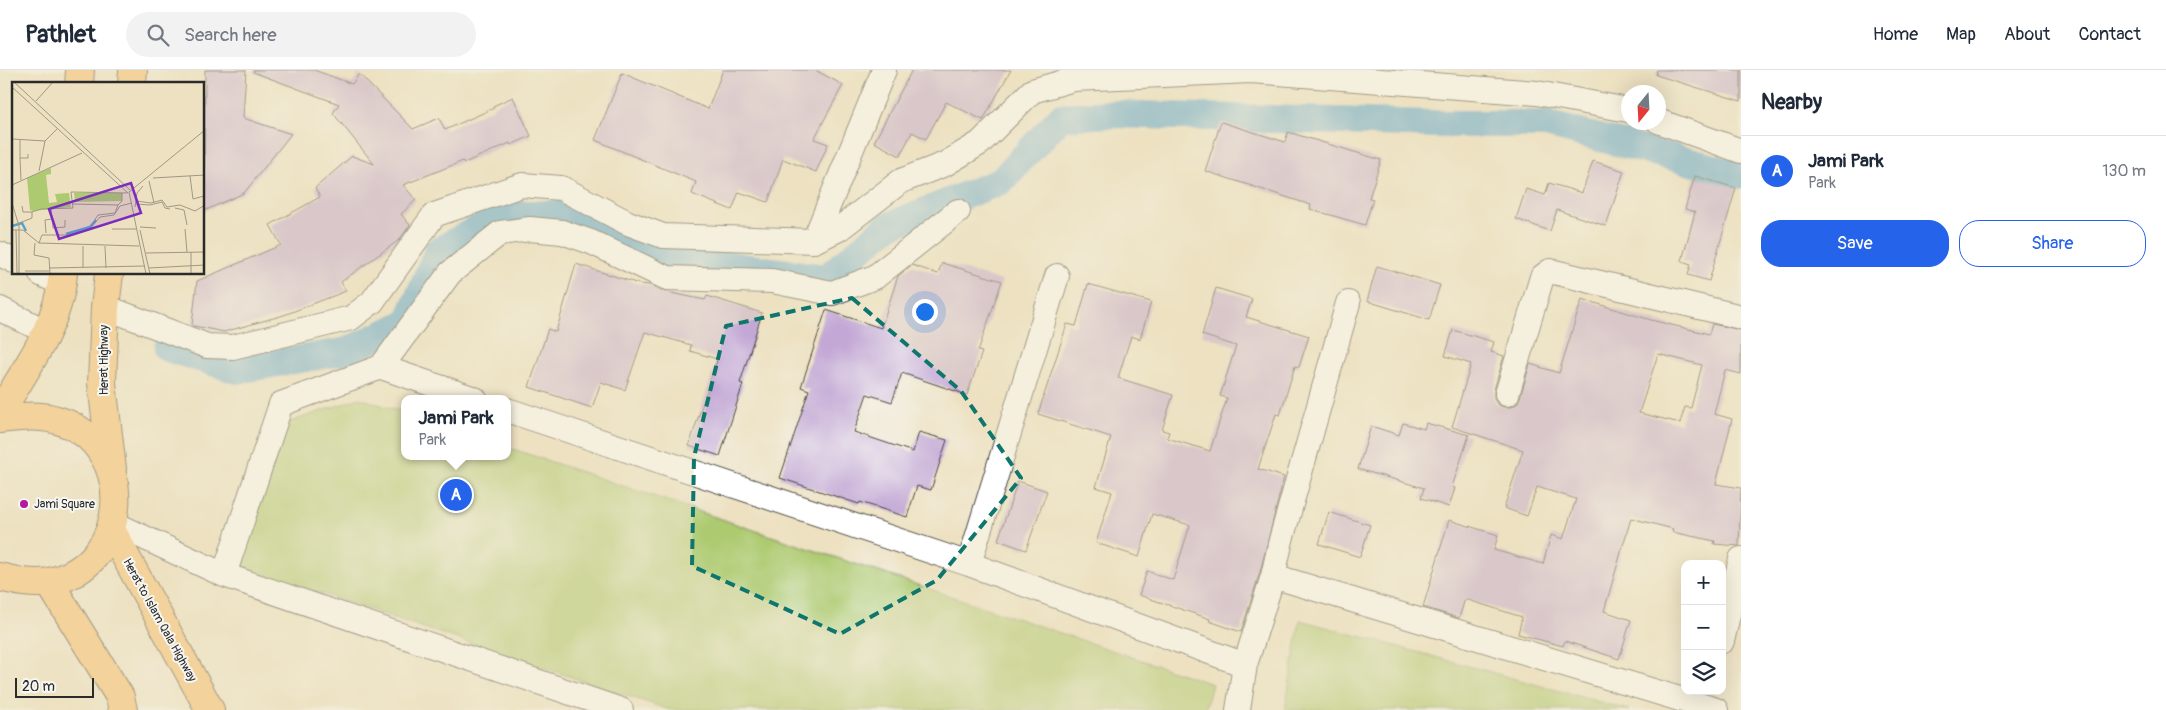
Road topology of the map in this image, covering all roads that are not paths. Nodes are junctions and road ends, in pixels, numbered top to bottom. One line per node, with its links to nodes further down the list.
1 (884, 70): 7 (street)
2 (1251, 70): 3 (street); 7 (street)
3 (1621, 109)
4 (1666, 124): 5 (street)
5 (1741, 151)
6 (958, 212): 18 (street)
7 (814, 240): 14 (street)
8 (0, 254): 9 (street)
9 (12, 260)
10 (109, 275): 14 (highway, Herat Highway)
11 (1057, 276): 27 (street)
12 (55, 277): 17 (highway)
13 (1348, 303): 29 (street)
14 (104, 307): 24 (highway, Herat Highway)
15 (0, 309): 17 (street)
16 (1741, 317): 19 (street)
17 (47, 332): 22 (highway)
18 (380, 367): 20 (street); 28 (street)
19 (1507, 394)
20 (463, 395)
21 (511, 411): 27 (street)
22 (0, 412)
23 (0, 419): 24 (highway)
24 (113, 475): 25 (highway, Herat Highway)
25 (112, 526): 28 (street); 31 (highway); 36 (highway, Herat to Islam Qala Highway)
26 (1741, 559): 32 (street)
27 (969, 564): 33 (street)
28 (224, 575): 37 (street)
29 (1273, 576): 33 (street); 34 (street)
30 (0, 577): 31 (highway)
31 (49, 582): 35 (highway)
32 (1726, 624)
33 (1245, 665): 38 (street)
34 (1711, 703)
35 (123, 710)
36 (210, 710)
37 (622, 710)
38 (1238, 710)

